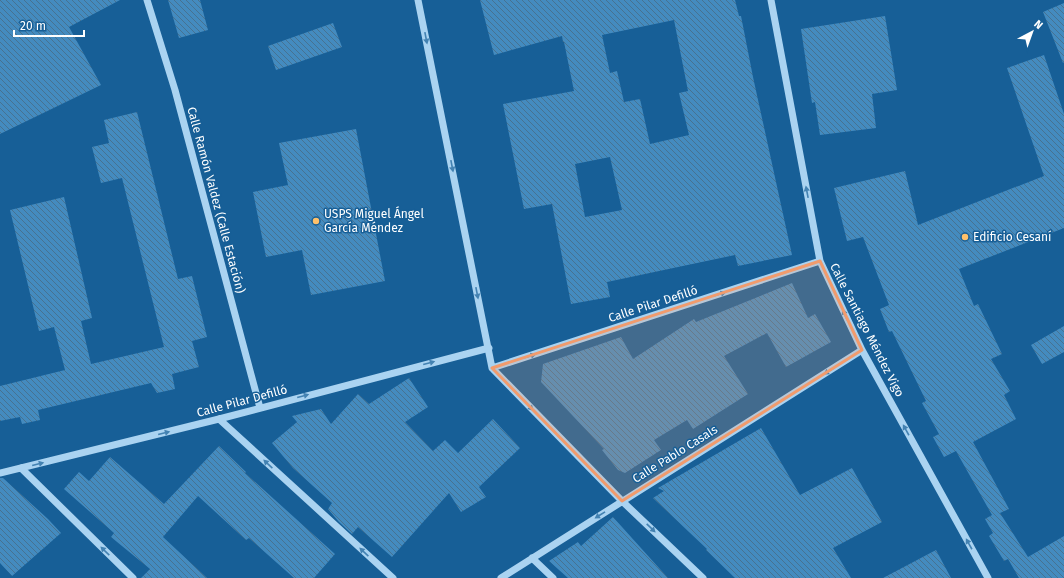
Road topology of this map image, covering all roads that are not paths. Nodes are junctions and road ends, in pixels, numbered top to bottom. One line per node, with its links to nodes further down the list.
1 (147, 0): 8 (street, Calle Ramón Valdez (Calle Estación))
2 (418, 0): 5 (street, one-way to 5)
3 (771, 0): 4 (street, Calle Santiago Méndez Vigo, one-way to 3)
4 (820, 261): 6 (street, Calle Santiago Méndez Vigo, one-way to 4); 7 (street, Calle Pilar Defilló, one-way to 4)
5 (488, 348): 7 (street); 8 (street, Calle Pilar Defilló, one-way to 5)
6 (862, 350): 12 (street, Calle Pablo Casals, one-way to 12); 19 (street, Calle Santiago Méndez Vigo, one-way to 6)
7 (492, 368): 12 (street, one-way to 12)
8 (260, 408): 9 (street, Calle Pilar Defilló)
9 (219, 419): 10 (street, Calle Pilar Defilló, one-way to 9); 15 (street, one-way to 9)
10 (21, 468): 11 (street, Calle Pilar Defilló); 14 (street, one-way to 10)
11 (0, 473)
12 (622, 501): 13 (street, Calle Pablo Casals, one-way to 13); 18 (street, one-way to 18)
13 (532, 558): 16 (street, Calle Pablo Casals); 17 (street)
14 (133, 578)
15 (393, 578)
16 (501, 578)
17 (553, 578)
18 (703, 578)
19 (988, 578)

